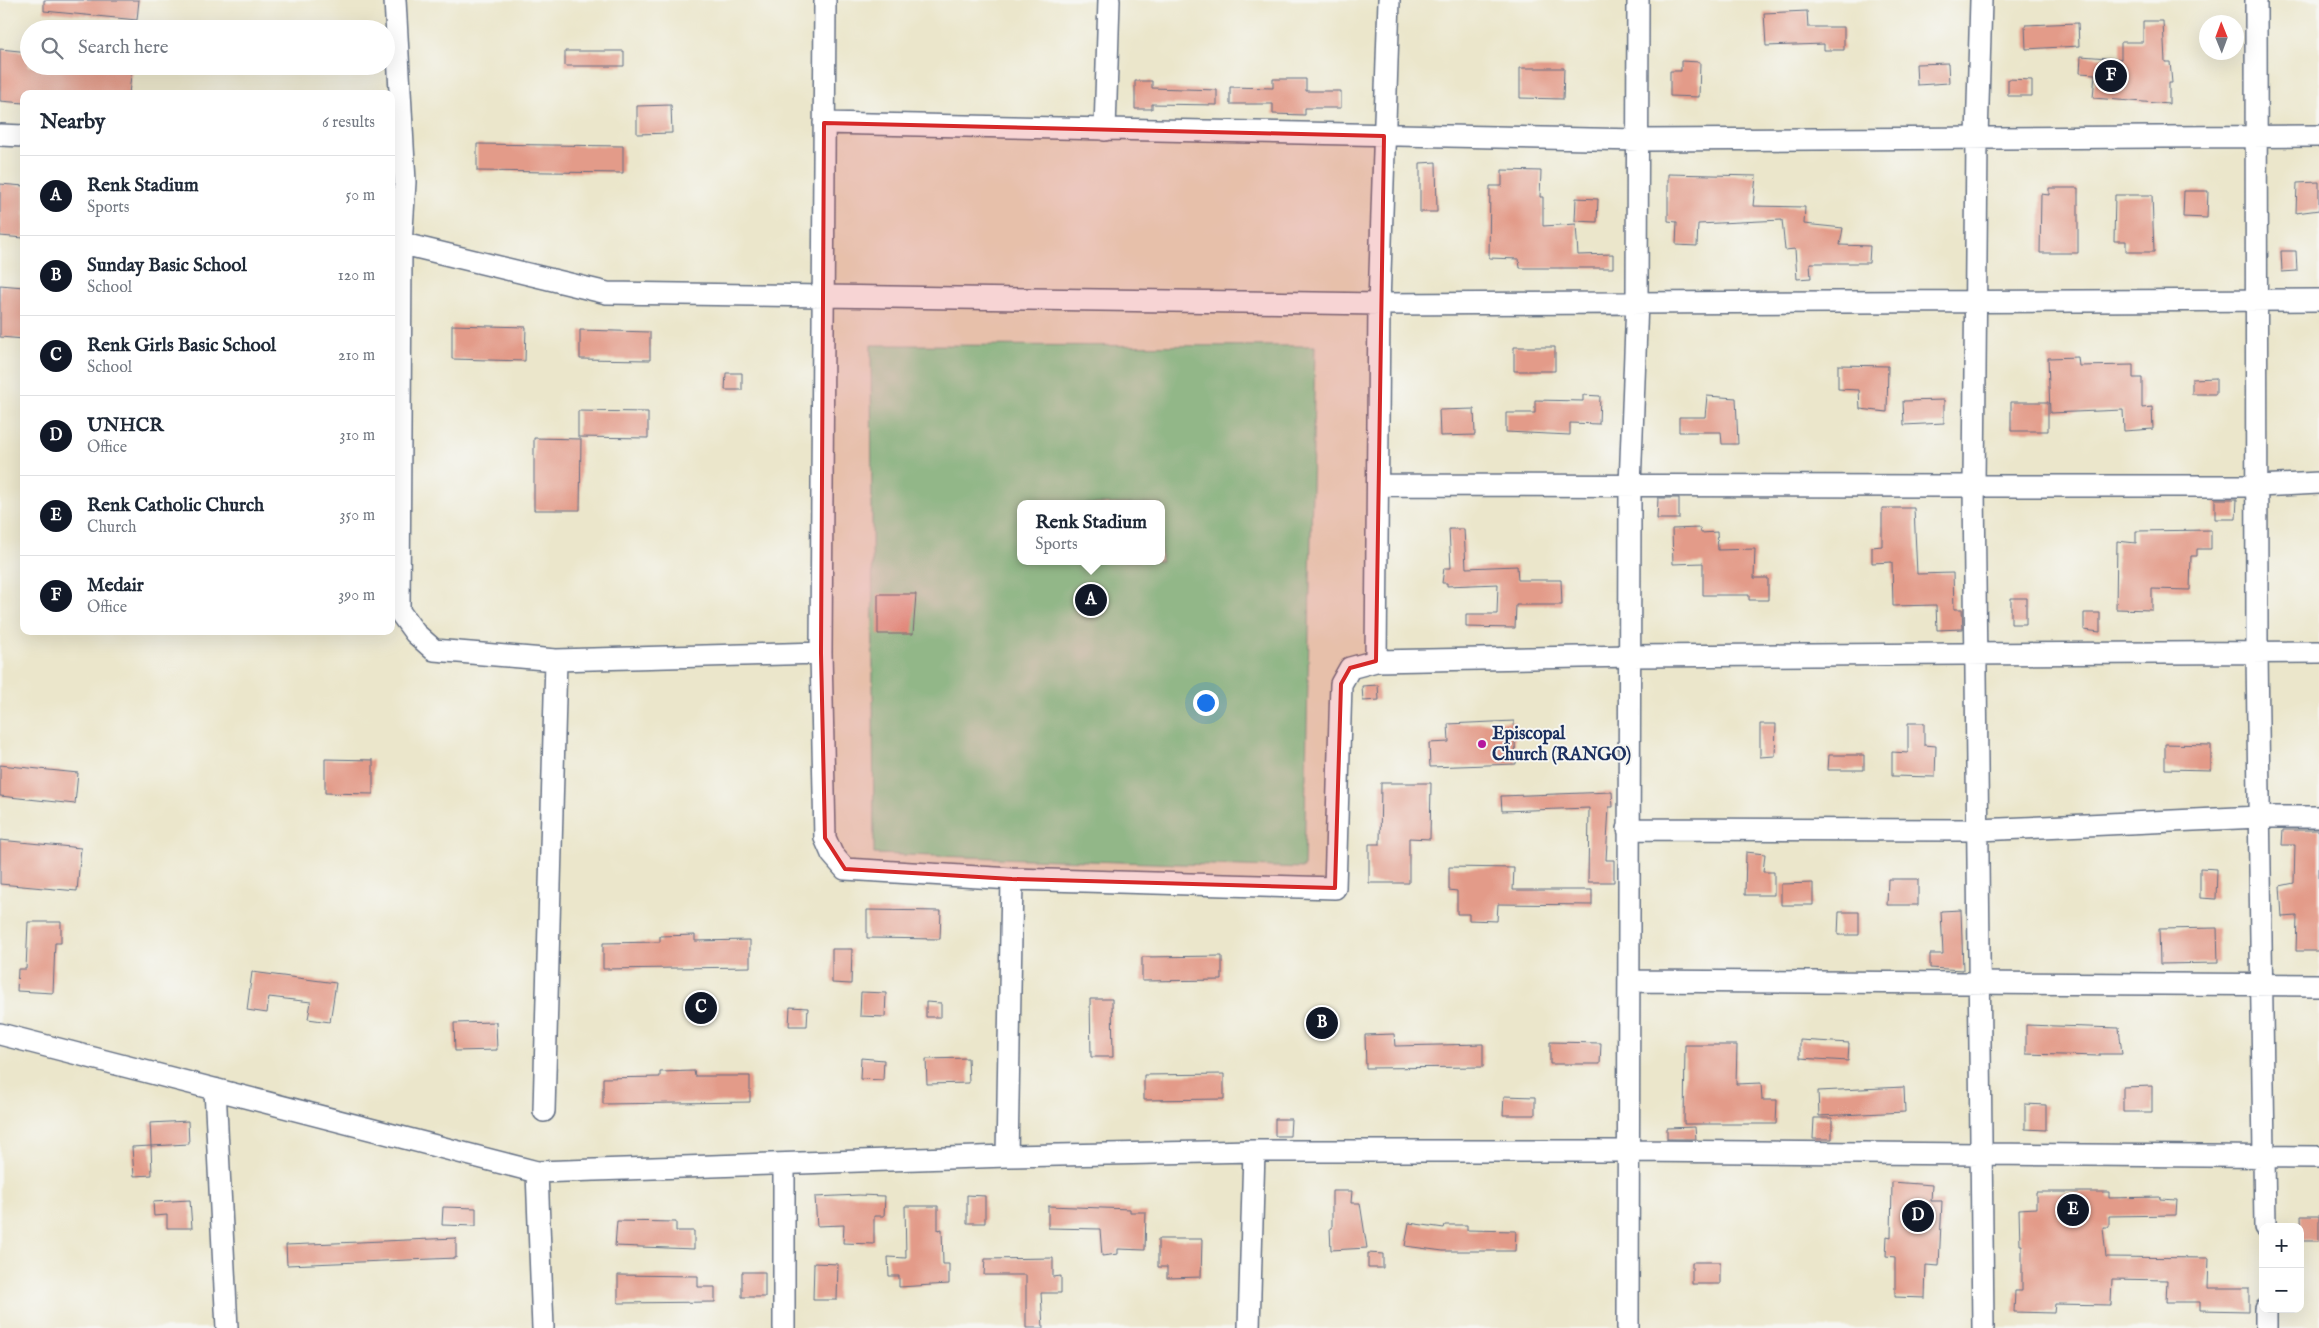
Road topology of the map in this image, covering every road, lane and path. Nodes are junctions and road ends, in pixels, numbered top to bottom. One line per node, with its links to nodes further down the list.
1 (395, 0): 17 (street)
2 (825, 0): 8 (street)
3 (1109, 0): 9 (street)
4 (1388, 0): 12 (street)
5 (1638, 0): 16 (street)
6 (1981, 0): 15 (street)
7 (2256, 0): 13 (street)
8 (824, 123): 9 (street); 18 (street)
9 (1105, 130): 12 (street)
10 (0, 135): 11 (street)
11 (20, 136)
12 (1384, 136): 16 (street); 23 (street)
13 (2256, 136): 14 (street); 15 (street); 22 (street)
14 (2319, 136)
15 (1977, 138): 16 (street); 21 (street)
16 (1639, 140): 20 (street)
17 (396, 243): 18 (street); 34 (street)
18 (823, 297): 23 (street); 30 (street)
19 (2319, 300): 22 (street)
20 (1637, 301): 21 (street); 23 (street); 26 (street)
21 (1977, 301): 22 (street); 27 (street)
22 (2257, 301): 28 (street)
23 (1379, 304): 25 (street)
24 (2319, 484): 28 (street)
25 (1378, 485): 26 (street); 35 (street)
26 (1630, 486): 27 (street); 33 (street)
27 (1974, 486): 28 (street); 31 (street)
28 (2258, 486): 32 (street)
29 (2319, 652): 32 (street)
30 (821, 653): 34 (street); 40 (street)
31 (1975, 653): 32 (street); 33 (street); 39 (street)
32 (2257, 654): 36 (street)
33 (1630, 656): 35 (street); 38 (street)
34 (556, 660): 47 (street)
35 (1376, 661): 40 (street)
36 (2259, 817): 37 (street); 39 (street); 43 (street)
37 (2319, 817)
38 (1628, 829): 39 (street); 41 (street)
39 (1979, 830): 42 (street)
40 (1012, 879): 51 (street)
41 (1629, 981): 42 (street); 49 (street)
42 (1980, 983): 43 (street); 50 (street)
43 (2263, 985): 44 (street); 52 (street)
44 (2319, 985)
45 (0, 1034): 46 (street)
46 (215, 1089): 55 (street); 58 (street)
47 (544, 1111)
48 (1254, 1151): 49 (street); 51 (street); 61 (street)
49 (1628, 1151): 50 (street); 62 (street)
50 (1981, 1154): 52 (street); 63 (street)
51 (1007, 1156): 54 (street)
52 (2265, 1156): 53 (street); 56 (street)
53 (2319, 1157)
54 (784, 1164): 55 (street); 60 (street)
55 (537, 1172): 59 (street)
56 (2265, 1223)
57 (2266, 1313): 64 (street)
58 (227, 1328)
59 (543, 1328)
60 (784, 1328)
61 (1249, 1328)
62 (1628, 1328)
63 (1983, 1328)
64 (2266, 1328)

